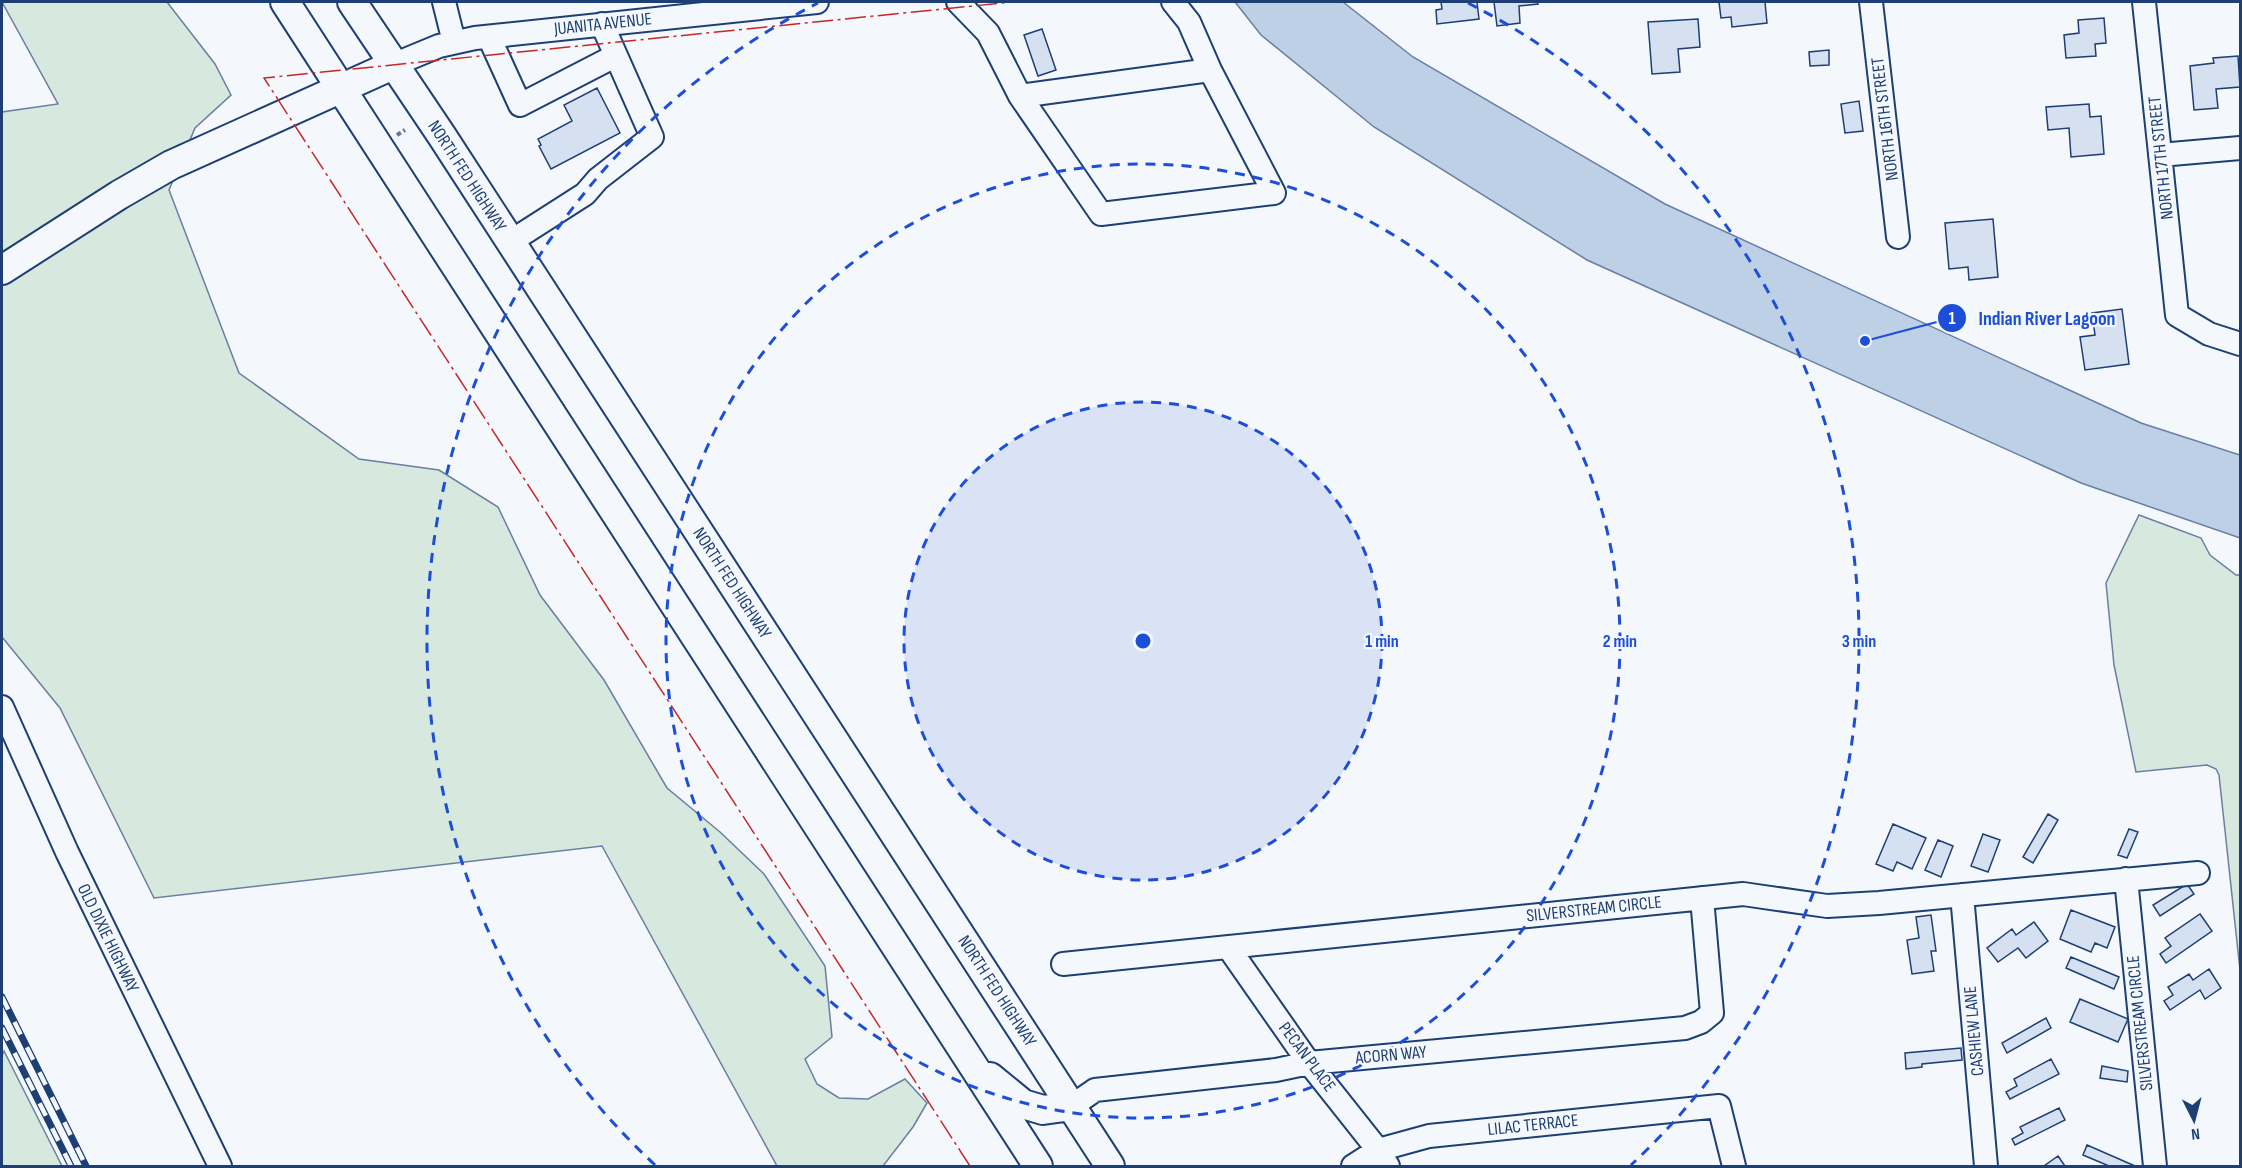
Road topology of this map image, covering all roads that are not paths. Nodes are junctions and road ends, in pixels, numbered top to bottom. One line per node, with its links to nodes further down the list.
1 (285, 2): 15 (main road)
2 (352, 2): 13 (main road, NORTH FED HIGHWAY)
3 (444, 2): 11 (street)
4 (817, 2): 9 (street, JUANITA AVENUE)
5 (958, 2): 16 (street)
6 (1173, 2): 14 (street)
7 (1870, 2): 19 (street, NORTH 16TH STREET)
8 (2144, 2): 18 (street, NORTH 17TH STREET)
9 (602, 24): 10 (street, JUANITA AVENUE); 12 (street)
10 (489, 37): 11 (street, JUANITA AVENUE); 12 (street)
11 (454, 42): 13 (street, JUANITA AVENUE)
12 (615, 56): 20 (street)
13 (393, 65): 15 (main road); 20 (main road, NORTH FED HIGHWAY)
14 (1210, 70): 16 (street); 16 (street)
15 (341, 89): 21 (main road); 30 (main road)
16 (1020, 96)
17 (2241, 148): 18 (street)
18 (2160, 155): 22 (street, NORTH 17TH STREET)
19 (1899, 237)
20 (510, 242): 32 (main road, NORTH FED HIGHWAY)
21 (2, 270)
22 (2241, 344)
23 (2, 706): 34 (street, OLD DIXIE HIGHWAY)
24 (2198, 873): 25 (street, SILVERSTREAM CIRCLE)
25 (2126, 879): 26 (street, SILVERSTREAM CIRCLE); 40 (street, SILVERSTREAM CIRCLE)
26 (1962, 895): 27 (street, SILVERSTREAM CIRCLE); 39 (street, CASHIEW LANE)
27 (1701, 898): 28 (street, SILVERSTREAM CIRCLE); 31 (street, ACORN WAY)
28 (1228, 947): 29 (street, SILVERSTREAM CIRCLE); 31 (street, PECAN PLACE)
29 (1063, 964)
30 (972, 1063): 32 (main road); 35 (main road)
31 (1309, 1063): 32 (street, ACORN WAY); 33 (street, PECAN PLACE)
32 (1072, 1106): 36 (main road, NORTH FED HIGHWAY)
33 (1383, 1159): 37 (street, LILAC TERRACE); 38 (street, LILAC TERRACE)
34 (220, 1167)
35 (1038, 1167)
36 (1110, 1167)
37 (1353, 1167)
38 (1734, 1167)
39 (1986, 1167)
40 (2155, 1167)

